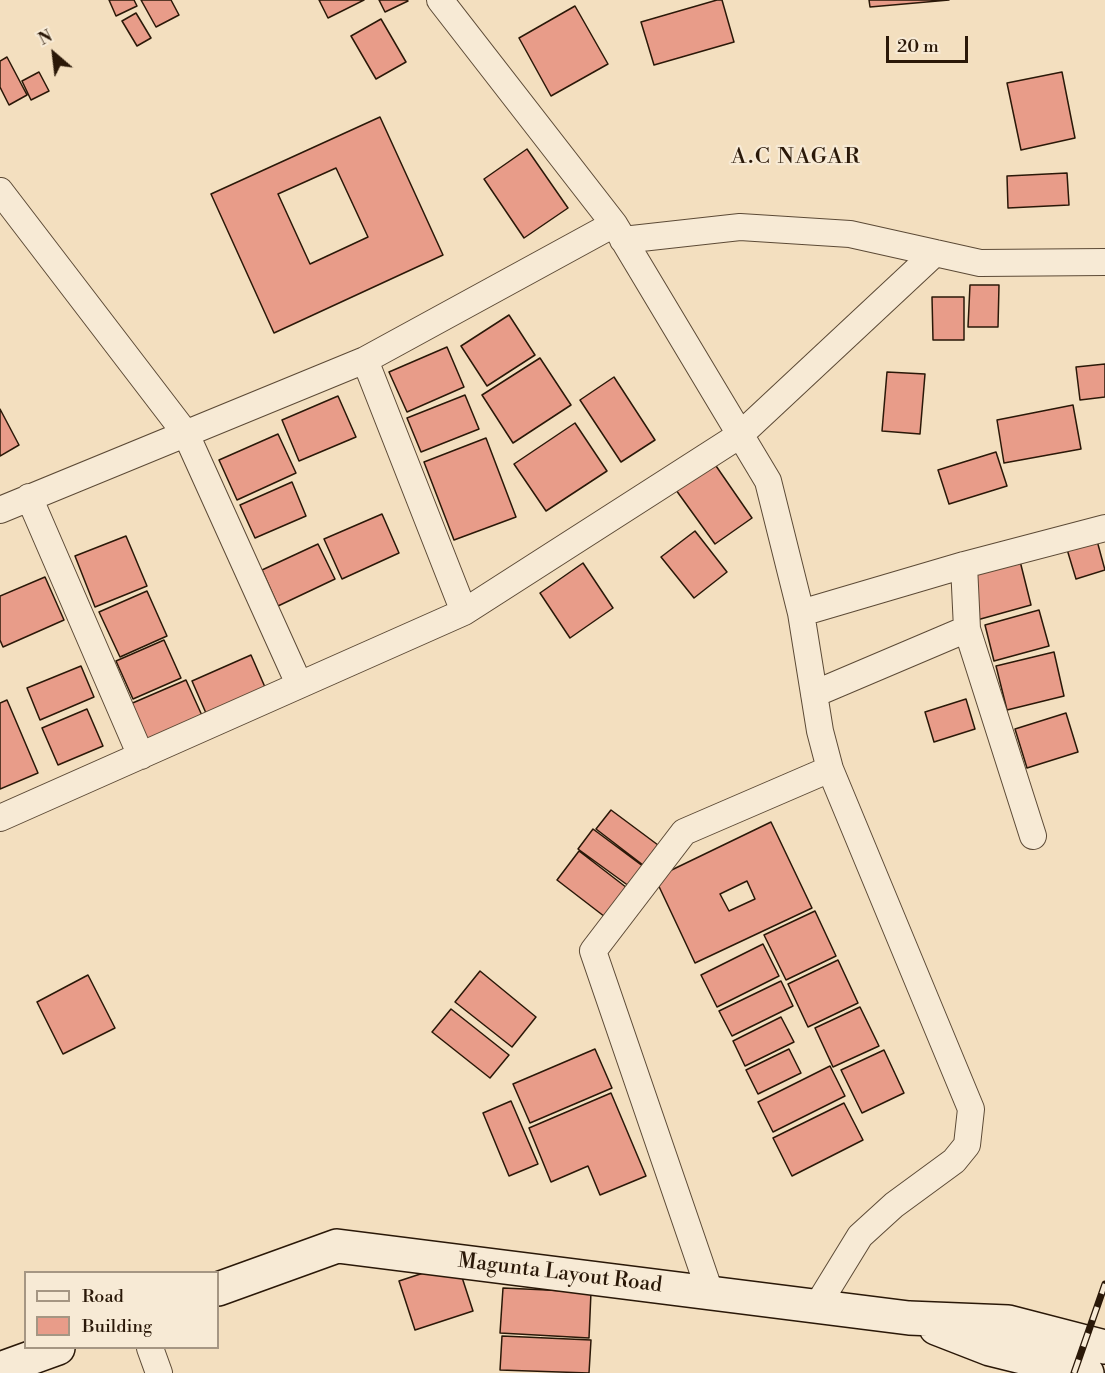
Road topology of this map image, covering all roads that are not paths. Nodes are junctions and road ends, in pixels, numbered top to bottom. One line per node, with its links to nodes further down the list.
1 (440, 0): 3 (street)
2 (0, 190): 7 (street)
3 (618, 232): 4 (street); 6 (street); 8 (street)
4 (935, 253): 5 (street); 8 (street)
5 (1105, 262)
6 (365, 360): 7 (street); 13 (street)
7 (186, 434): 9 (street); 16 (street)
8 (740, 435): 13 (street); 14 (street)
9 (29, 497): 10 (street); 18 (street)
10 (0, 510)
11 (1105, 528): 12 (street)
12 (964, 565): 14 (street); 15 (street)
13 (464, 612): 16 (street)
14 (801, 613): 17 (street)
15 (967, 629): 17 (street); 21 (street)
16 (299, 684): 18 (street)
17 (814, 694): 19 (street)
18 (141, 756): 20 (street)
19 (830, 769): 23 (street); 24 (street)
20 (0, 818)
21 (1032, 836)
22 (219, 1289): 23 (street, Magunta Layout Road)
23 (710, 1292): 24 (street, Magunta Layout Road)
24 (817, 1306): 25 (street, Magunta Layout Road)
25 (909, 1318): 26 (street, Magunta Layout Road); 31 (street, Magunta Layout Road)
26 (1105, 1347)
27 (53, 1349): 29 (street)
28 (151, 1349): 30 (street)
29 (0, 1369)
30 (159, 1373)
31 (1087, 1373)

